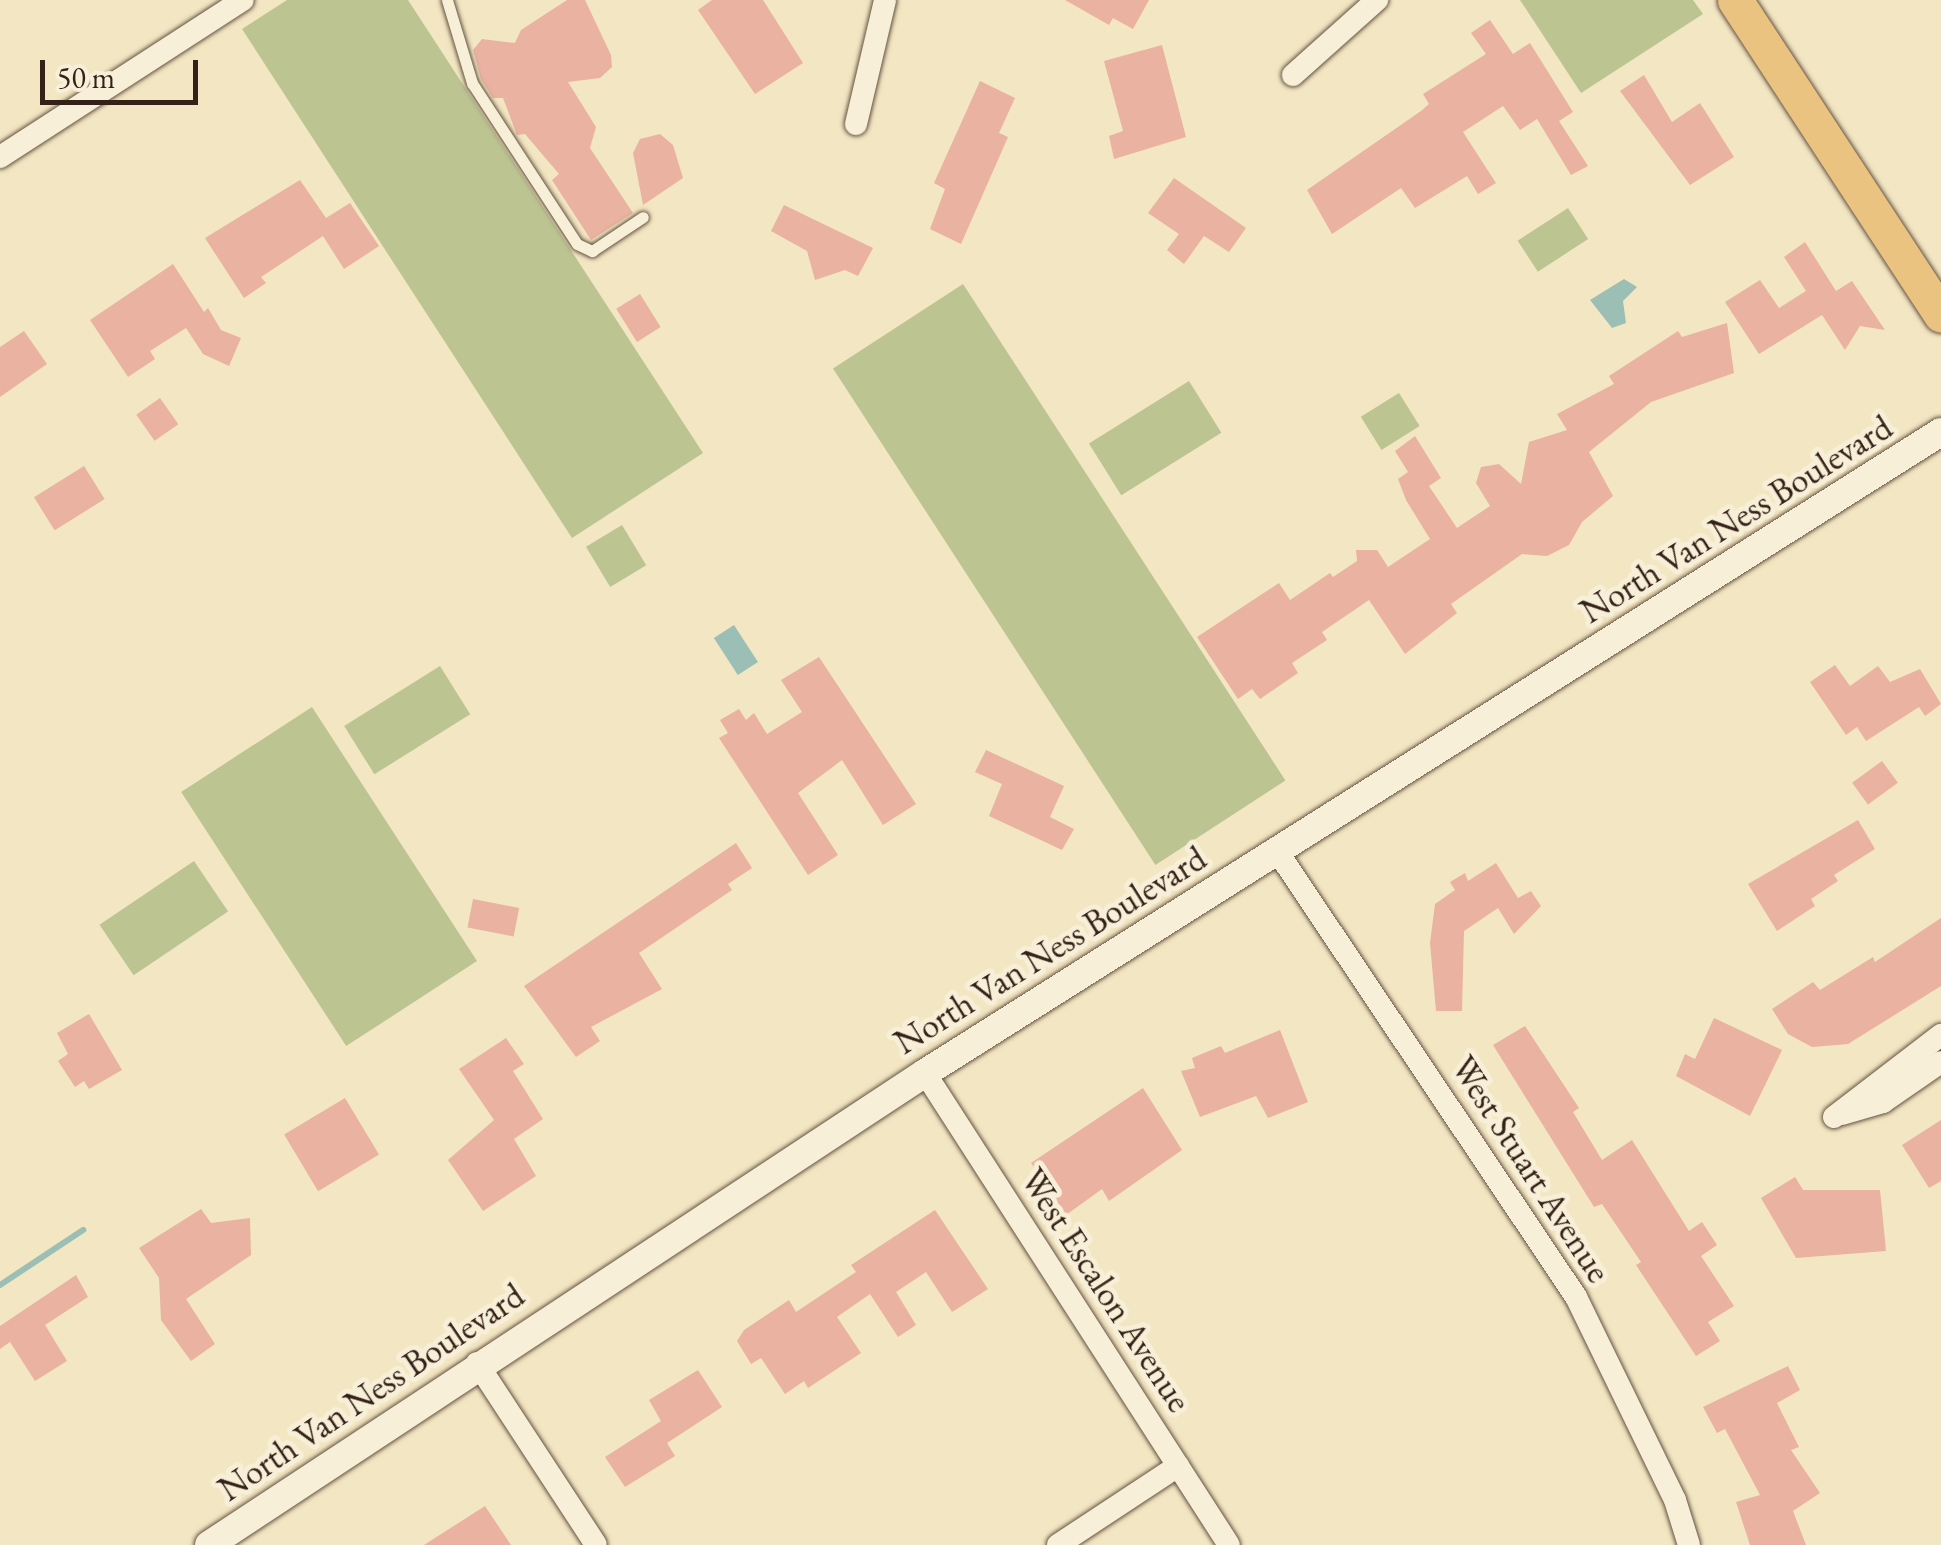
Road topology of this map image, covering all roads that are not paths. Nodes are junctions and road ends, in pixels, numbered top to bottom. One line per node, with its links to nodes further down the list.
1 (243, 0): 8 (street)
2 (446, 0): 9 (lane)
3 (885, 0): 7 (street)
4 (1377, 0): 6 (street)
5 (1735, 0): 10 (main road)
6 (1293, 75)
7 (856, 124)
8 (0, 157)
9 (643, 217)
10 (1941, 316)
11 (1941, 432): 12 (street, North Van Ness Boulevard)
12 (1277, 851): 15 (street, North Van Ness Boulevard); 22 (street, West Stuart Avenue)
13 (1941, 1035): 14 (street)
14 (1930, 1061)
15 (925, 1072): 16 (street, North Van Ness Boulevard); 17 (street, West Escalon Avenue)
16 (477, 1363): 18 (street, North Van Ness Boulevard); 19 (street)
17 (1178, 1466): 20 (street); 21 (street, West Escalon Avenue)
18 (208, 1545)
19 (596, 1545)
20 (1058, 1545)
21 (1229, 1545)
22 (1689, 1545)

